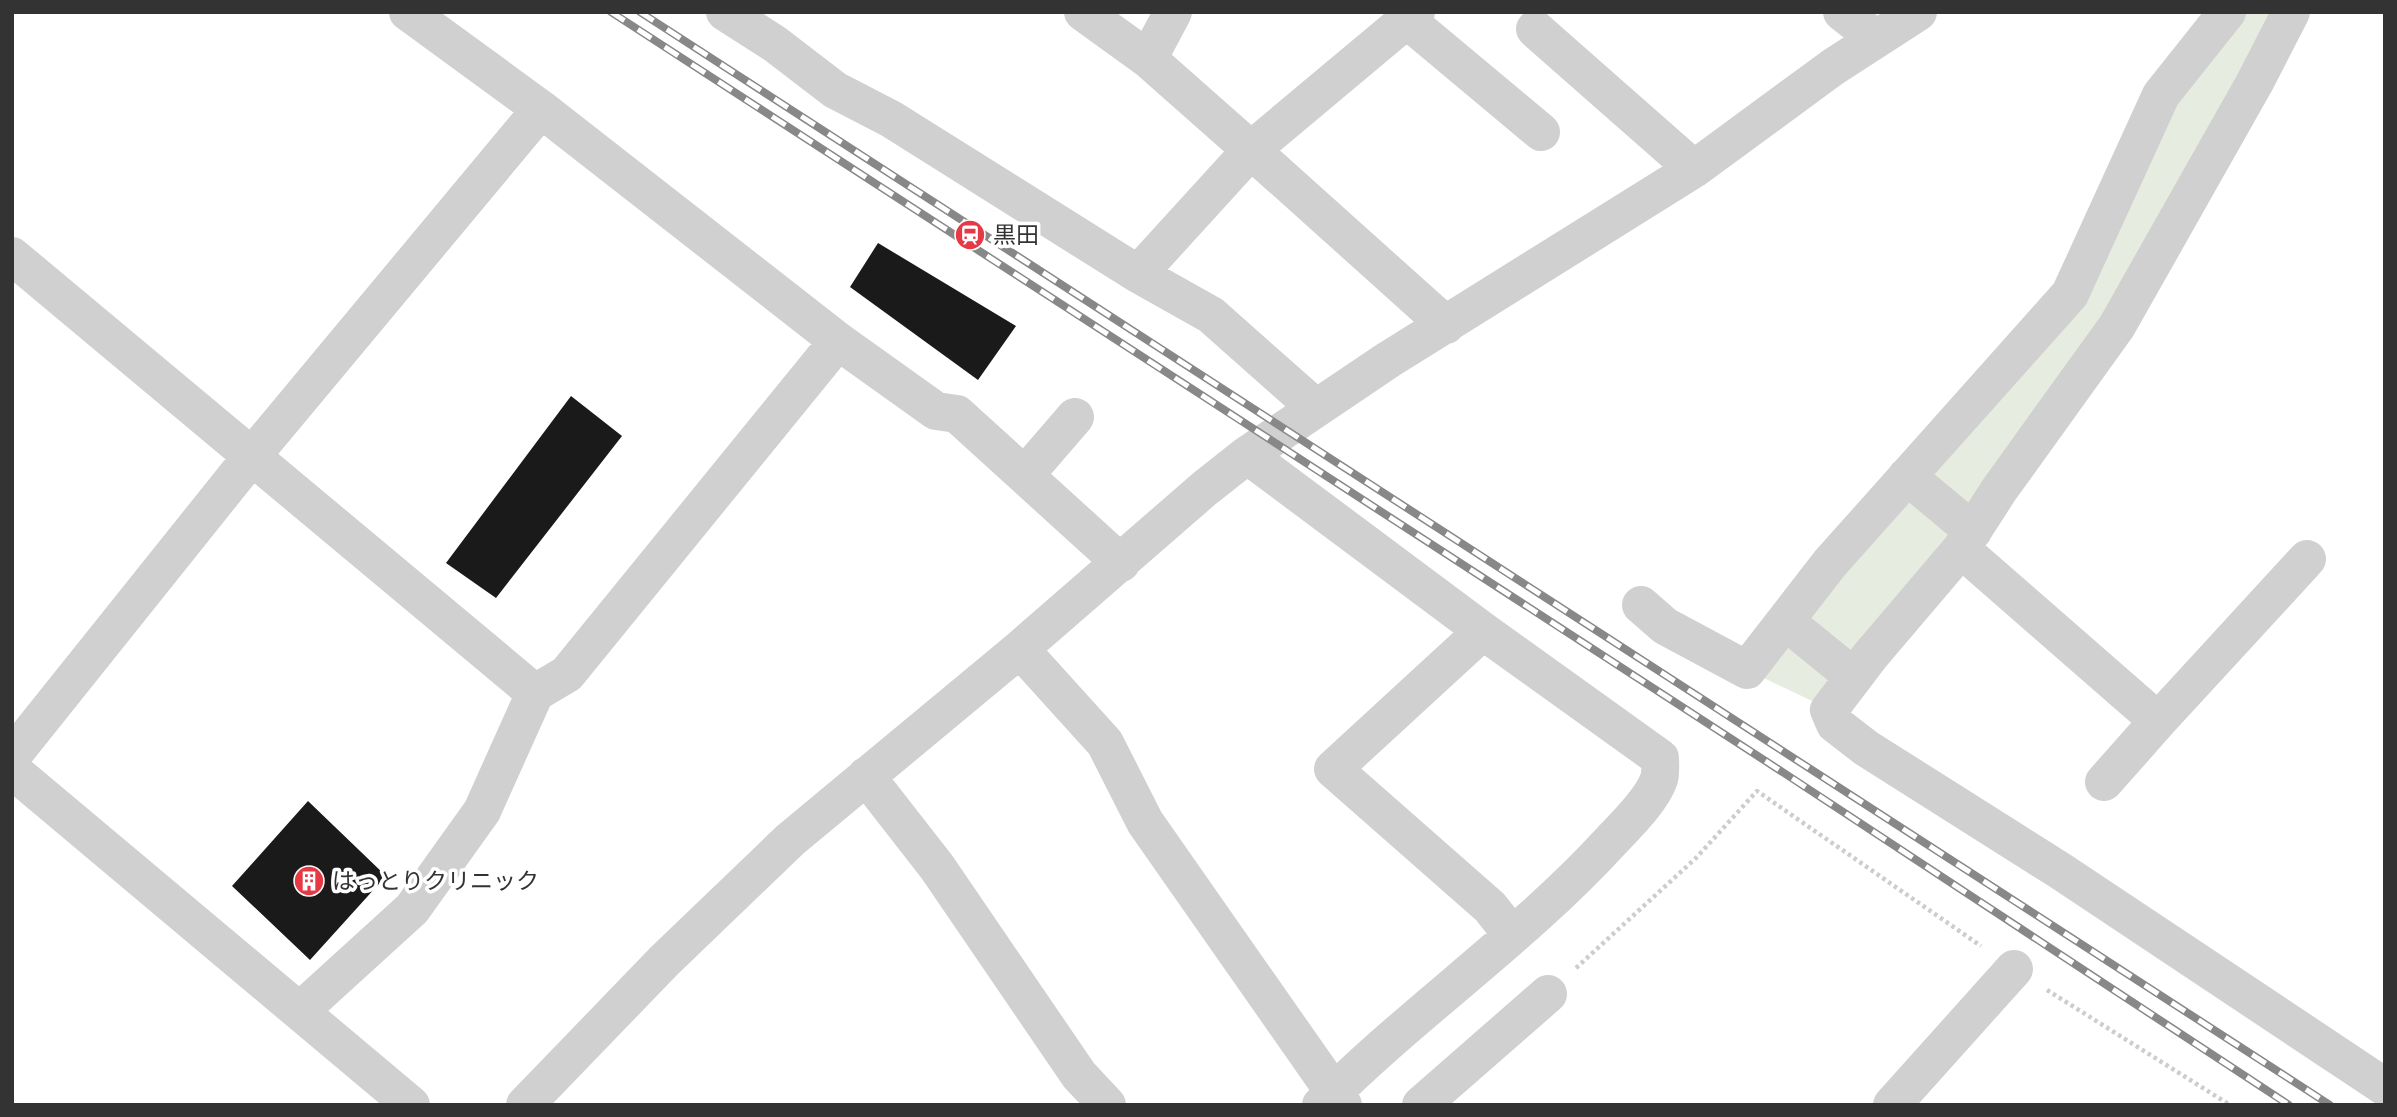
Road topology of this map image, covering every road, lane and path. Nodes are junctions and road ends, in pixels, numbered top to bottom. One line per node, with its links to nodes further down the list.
1 (408, 12): 13 (street)
2 (725, 12): 18 (street)
3 (1083, 12): 12 (street)
4 (1173, 12): 12 (street)
5 (1842, 12): 11 (street)
6 (1918, 12): 11 (street)
7 (2227, 12): 19 (street)
8 (2291, 12): 21 (street)
9 (1412, 16): 14 (street); 15 (street)
10 (1535, 29): 16 (street)
11 (1875, 38): 16 (street)
12 (1148, 59): 15 (street)
13 (541, 109): 22 (street); 26 (street)
14 (1541, 132)
15 (1251, 150): 18 (street); 20 (street)
16 (1694, 169): 20 (street)
17 (12, 256): 26 (street)
18 (1138, 274): 23 (street)
19 (2070, 293): 21 (street); 28 (street)
20 (1446, 325): 23 (street)
21 (2118, 327): 29 (street)
22 (838, 341): 27 (street); 37 (street)
23 (1315, 408): 25 (street)
24 (1075, 416): 27 (street)
25 (1247, 455): 31 (street); 34 (street)
26 (252, 456): 37 (street); 39 (street)
27 (1025, 474): 31 (street)
28 (1907, 476): 29 (street); 33 (street)
29 (1967, 540): 36 (street); 38 (street)
30 (2307, 559): 38 (street)
31 (1121, 562): 35 (street)
32 (1641, 605): 33 (street)
33 (1785, 621): 36 (street)
34 (1483, 631): 43 (street); 43 (street)
35 (1020, 649): 41 (street); 48 (street)
36 (1854, 677): 47 (street)
37 (535, 693): 46 (street)
38 (2158, 721): 42 (street)
39 (12, 756)
40 (12, 770): 46 (street)
41 (866, 776): 50 (street); 51 (street)
42 (2104, 782)
43 (1513, 936): 48 (street)
44 (2014, 969): 45 (path); 53 (street); 54 (path)
45 (1548, 994): 52 (street)
46 (301, 1010): 49 (street)
47 (2385, 1087)
48 (1332, 1101)
49 (411, 1105)
50 (525, 1105)
51 (1107, 1105)
52 (1422, 1105)
53 (1892, 1105)
54 (2230, 1105)

